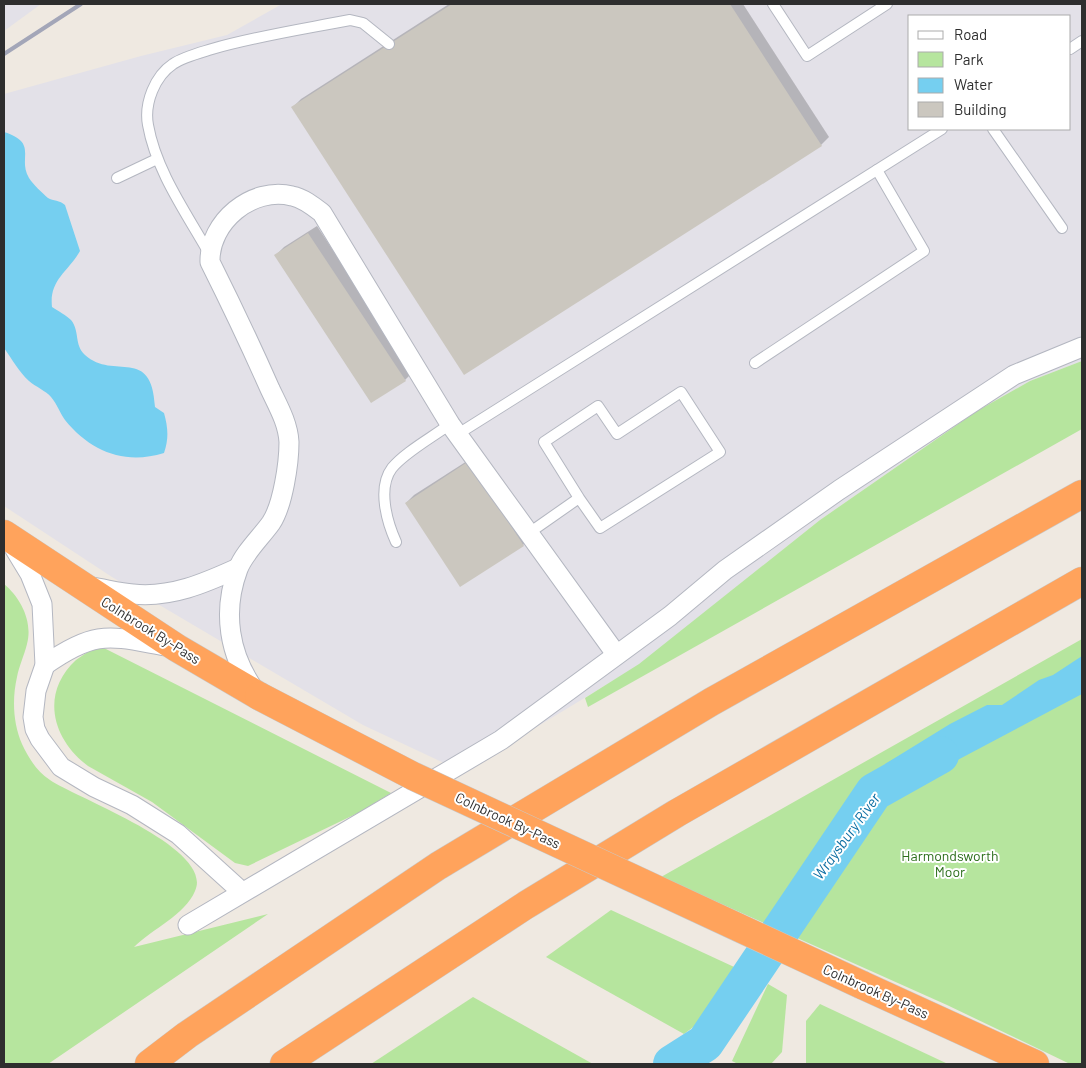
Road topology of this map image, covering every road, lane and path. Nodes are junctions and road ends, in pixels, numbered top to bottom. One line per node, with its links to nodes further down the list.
1 (773, 4): 2 (lane)
2 (887, 4)
3 (1082, 41): 5 (lane)
4 (389, 44): 8 (lane)
5 (1071, 48)
6 (940, 130): 9 (lane)
7 (994, 130): 11 (lane)
8 (157, 159): 10 (lane); 12 (lane)
9 (877, 170): 14 (lane); 15 (lane)
10 (117, 178)
11 (1062, 228)
12 (210, 256): 15 (street); 21 (street)
13 (1082, 347): 25 (street)
14 (755, 363)
15 (454, 429): 18 (street); 20 (lane)
16 (1082, 494): 30 (highway)
17 (579, 498): 17 (lane); 18 (lane)
18 (529, 534): 25 (street)
19 (5, 535): 23 (highway, Colnbrook By-Pass); 26 (street)
20 (396, 542)
21 (238, 568): 23 (street); 27 (street)
22 (1082, 581): 31 (highway)
23 (80, 585): 24 (highway, Colnbrook By-Pass)
24 (177, 648): 26 (street); 27 (highway, Colnbrook By-Pass)
25 (616, 654): 28 (street)
26 (45, 665): 28 (street)
27 (258, 696): 32 (highway, Colnbrook By-Pass, bridge)
28 (242, 892): 29 (street)
29 (188, 924)
30 (148, 1064)
31 (284, 1064)
32 (1036, 1064)

